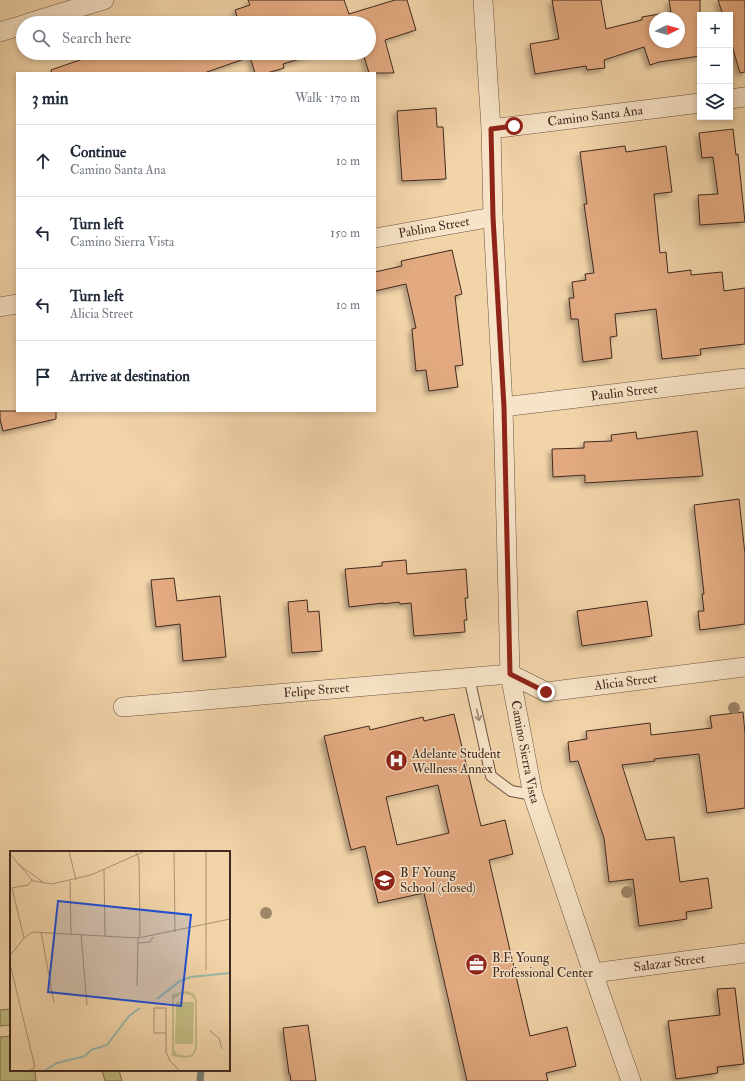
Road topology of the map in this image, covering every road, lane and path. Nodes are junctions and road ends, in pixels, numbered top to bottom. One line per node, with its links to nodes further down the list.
1 (104, 0): 3 (street)
2 (483, 0): 9 (street, Camino Sierra Vista)
3 (51, 16)
4 (16, 27): 5 (street)
5 (0, 32)
6 (745, 97): 7 (street)
7 (733, 99)
8 (697, 103): 9 (street, Camino Santa Ana)
9 (491, 129): 10 (street, Camino Sierra Vista)
10 (493, 217): 11 (street, Pablina Street); 15 (street, Camino Sierra Vista)
11 (376, 238)
12 (16, 304): 13 (street)
13 (0, 307)
14 (745, 378): 15 (street, Paulin Street)
15 (504, 407): 17 (street, Camino Sierra Vista)
16 (745, 667): 17 (street, Alicia Street)
17 (510, 674): 18 (street, Felipe Street); 20 (street, Camino Sierra Vista)
18 (469, 677): 19 (street, Felipe Street); 20 (lane, one-way to 20)
19 (123, 707)
20 (533, 795): 22 (street, Camino Sierra Vista)
21 (745, 953): 22 (street, Salazar Street)
22 (593, 973): 23 (street, Camino Sierra Vista)
23 (631, 1081)

